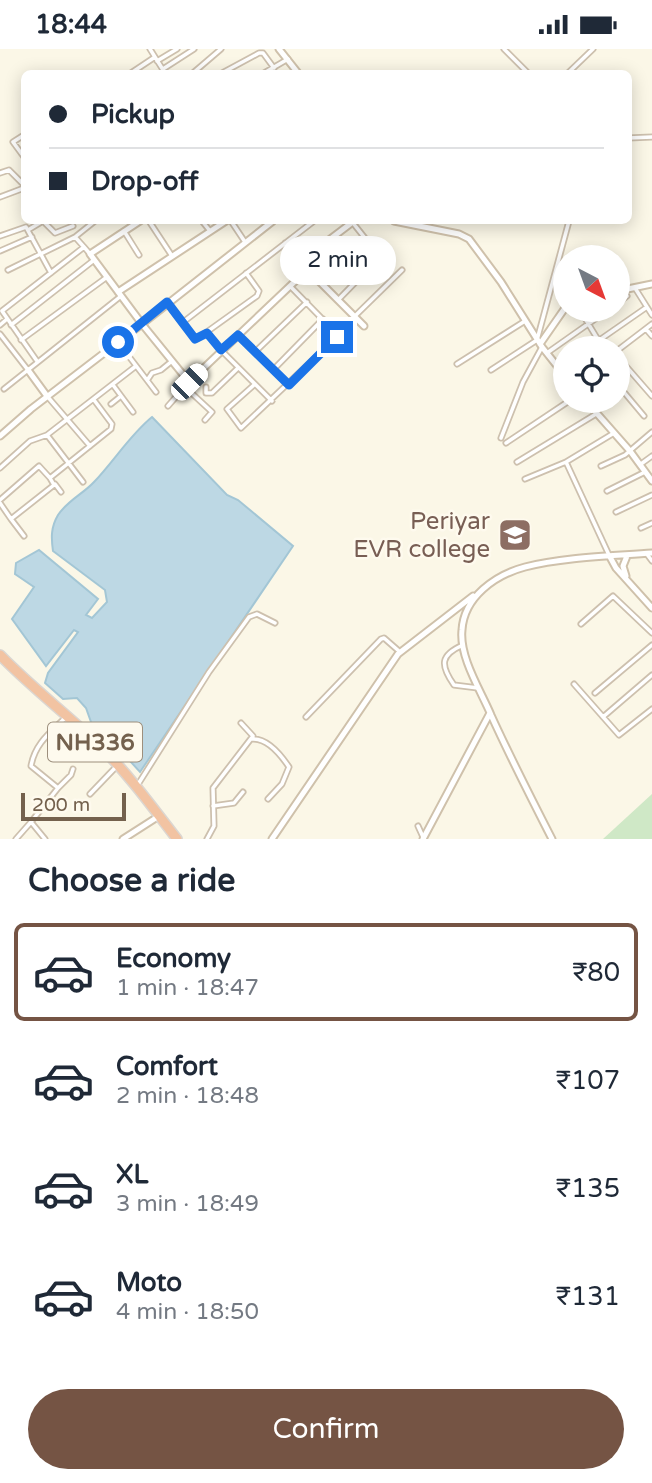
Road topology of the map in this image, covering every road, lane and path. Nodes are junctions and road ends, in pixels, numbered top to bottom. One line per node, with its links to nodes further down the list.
1 (150, 49): 8 (street)
2 (177, 49): 8 (street)
3 (194, 49): 13 (street)
4 (221, 49): 14 (street)
5 (279, 49): 9 (street)
6 (504, 49): 18 (street)
7 (593, 49): 19 (street)
8 (156, 59): 11 (street); 12 (street)
9 (288, 59): 10 (street); 17 (street)
10 (274, 68): 15 (street); 16 (street)
11 (136, 70)
12 (163, 70)
13 (165, 70)
14 (198, 70)
15 (228, 70)
16 (270, 70)
17 (297, 70)
18 (525, 70)
19 (571, 70)
20 (21, 137): 23 (street)
21 (652, 137): 22 (street)
22 (632, 138)
23 (21, 153)
24 (0, 173): 25 (street)
25 (21, 183)
26 (21, 187): 27 (street)
27 (0, 197)
28 (38, 224): 43 (street)
29 (46, 224): 42 (street)
30 (91, 224): 48 (street)
31 (135, 224): 44 (street)
32 (151, 224): 56 (street)
33 (204, 224): 45 (street)
34 (221, 224): 45 (street)
35 (233, 224): 49 (street)
36 (269, 224): 49 (street)
37 (310, 224): 50 (street)
38 (349, 224): 52 (street)
39 (355, 224): 65 (street)
40 (408, 224): 79 (street)
41 (568, 224): 100 (street)
42 (73, 226)
43 (28, 230): 46 (street); 47 (street)
44 (124, 231): 55 (street); 57 (street)
45 (210, 231): 56 (street)
46 (0, 236)
47 (32, 237): 53 (street); 54 (street)
48 (75, 237): 51 (street); 54 (street)
49 (245, 243): 72 (street)
50 (285, 243): 58 (street); 63 (street)
51 (84, 247): 57 (street); 62 (street)
52 (317, 248): 58 (street); 65 (street)
53 (0, 251)
54 (40, 253): 61 (street); 62 (street)
55 (139, 255)
56 (172, 256): 70 (street)
57 (92, 257): 64 (street); 87 (street)
58 (300, 262): 59 (street)
59 (308, 269): 67 (street); 71 (street)
60 (402, 270): 76 (street)
61 (8, 271)
62 (51, 273): 77 (street)
63 (246, 273): 83 (street); 91 (street)
64 (107, 276): 70 (street); 97 (street)
65 (354, 283): 71 (street)
66 (652, 284): 68 (street)
67 (291, 287): 73 (street); 93 (street)
68 (635, 288): 69 (street); 74 (street)
69 (630, 289)
70 (119, 294): 84 (street); 110 (street)
71 (338, 299): 76 (street)
72 (167, 302): 83 (street); 84 (street)
73 (307, 302): 78 (street); 102 (street)
74 (647, 307): 75 (street); 95 (street)
75 (652, 315)
76 (355, 316): 89 (street)
77 (7, 319): 86 (street); 87 (street)
78 (323, 319): 111 (street); 118 (street)
79 (525, 321): 100 (street); 107 (street)
80 (555, 322): 100 (street)
81 (586, 322): 88 (street)
82 (591, 322): 88 (street)
83 (182, 323): 91 (street)
84 (142, 324): 99 (street); 106 (street)
85 (652, 324): 90 (street)
86 (0, 325)
87 (11, 325): 97 (street)
88 (587, 325): 94 (street); 103 (street)
89 (364, 326)
90 (646, 329): 96 (street); 98 (street)
91 (207, 333): 101 (street)
92 (0, 334): 110 (street)
93 (238, 335): 101 (street); 102 (street)
94 (595, 336)
95 (605, 336)
96 (652, 336)
97 (22, 340): 105 (street)
98 (630, 341)
99 (118, 342): 108 (street); 122 (street)
100 (540, 344): 103 (street); 112 (street); 140 (street)
101 (221, 350): 109 (street); 117 (street)
102 (255, 352): 111 (street)
103 (547, 353): 104 (street)
104 (553, 360)
105 (37, 361)
106 (172, 361): 114 (street); 117 (street)
107 (457, 364)
108 (136, 366): 114 (street); 116 (street)
109 (238, 367): 115 (street); 119 (street)
110 (28, 370): 120 (street); 122 (street)
111 (272, 370): 118 (street)
112 (491, 370)
113 (630, 371): 124 (street)
114 (148, 381): 121 (street)
115 (256, 384): 127 (street); 127 (street)
116 (113, 385): 123 (street); 126 (street)
117 (187, 385): 129 (street); 135 (street)
118 (289, 385): 127 (street)
119 (206, 387)
120 (4, 389)
121 (156, 392)
122 (47, 396): 134 (street); 139 (street)
123 (121, 396): 128 (street); 130 (street)
124 (652, 396)
125 (630, 399): 133 (street)
126 (94, 400): 134 (street); 142 (street)
127 (272, 401)
128 (111, 404)
129 (168, 406)
130 (133, 412)
131 (553, 412): 141 (street)
132 (596, 414): 137 (street); 145 (street)
133 (644, 416)
134 (68, 419): 138 (street); 142 (street)
135 (205, 420)
136 (652, 432): 143 (street)
137 (614, 433): 143 (street); 146 (street)
138 (47, 435): 147 (street); 150 (street)
139 (0, 436)
140 (501, 437)
141 (506, 443)
142 (90, 446): 147 (street)
143 (630, 451): 148 (street); 149 (street)
144 (652, 456): 148 (street)
145 (517, 462)
146 (566, 462): 153 (street); 168 (street)
147 (69, 463): 152 (street); 155 (street)
148 (639, 465): 151 (street)
149 (601, 466)
150 (0, 468)
151 (645, 472): 154 (street); 157 (street)
152 (50, 478): 156 (street); 160 (street)
153 (525, 479)
154 (652, 481)
155 (83, 482)
156 (54, 483): 158 (street); 162 (street)
157 (607, 491)
158 (61, 492)
159 (652, 495): 161 (street)
160 (0, 501): 162 (street)
161 (616, 512)
162 (11, 519): 165 (street)
163 (652, 523): 164 (street)
164 (641, 528)
165 (24, 536)
166 (649, 553): 167 (street); 169 (street)
167 (627, 556): 168 (street); 170 (street)
168 (610, 557): 170 (street); 171 (street)
169 (652, 561)
170 (629, 582): 172 (street)
171 (484, 587): 176 (street); 178 (street)
172 (652, 608)
173 (275, 623): 194 (street)
174 (581, 624): 175 (street)
175 (652, 633)
176 (464, 645): 183 (street); 183 (street)
177 (652, 645): 184 (street)
178 (400, 652): 187 (street); 209 (street)
179 (0, 655): 189 (highway, NH336)
180 (0, 663): 189 (highway, NH336)
181 (652, 675): 188 (street)
182 (574, 684): 188 (street)
183 (478, 688): 186 (street)
184 (595, 693)
185 (652, 709): 188 (street)
186 (490, 713): 210 (street); 211 (street)
187 (306, 717)
188 (603, 717)
189 (64, 719): 193 (highway, NH336); 194 (highway, NH336); 195 (street)
190 (241, 723): 191 (street)
191 (252, 739): 198 (street); 199 (street)
192 (73, 769): 195 (street)
193 (114, 769): 194 (highway, NH336); 197 (street)
194 (133, 786): 200 (highway, NH336)
195 (58, 788): 201 (street)
196 (243, 792): 199 (street)
197 (90, 794)
198 (268, 799)
199 (213, 806): 208 (street)
200 (157, 817): 205 (street); 206 (highway, NH336); 207 (highway, NH336)
201 (31, 822): 203 (street); 204 (street)
202 (418, 826): 210 (street)
203 (16, 839)
204 (45, 839)
205 (123, 839)
206 (171, 839)
207 (177, 839)
208 (207, 839)
209 (272, 839)
210 (424, 839)
211 (552, 839)

